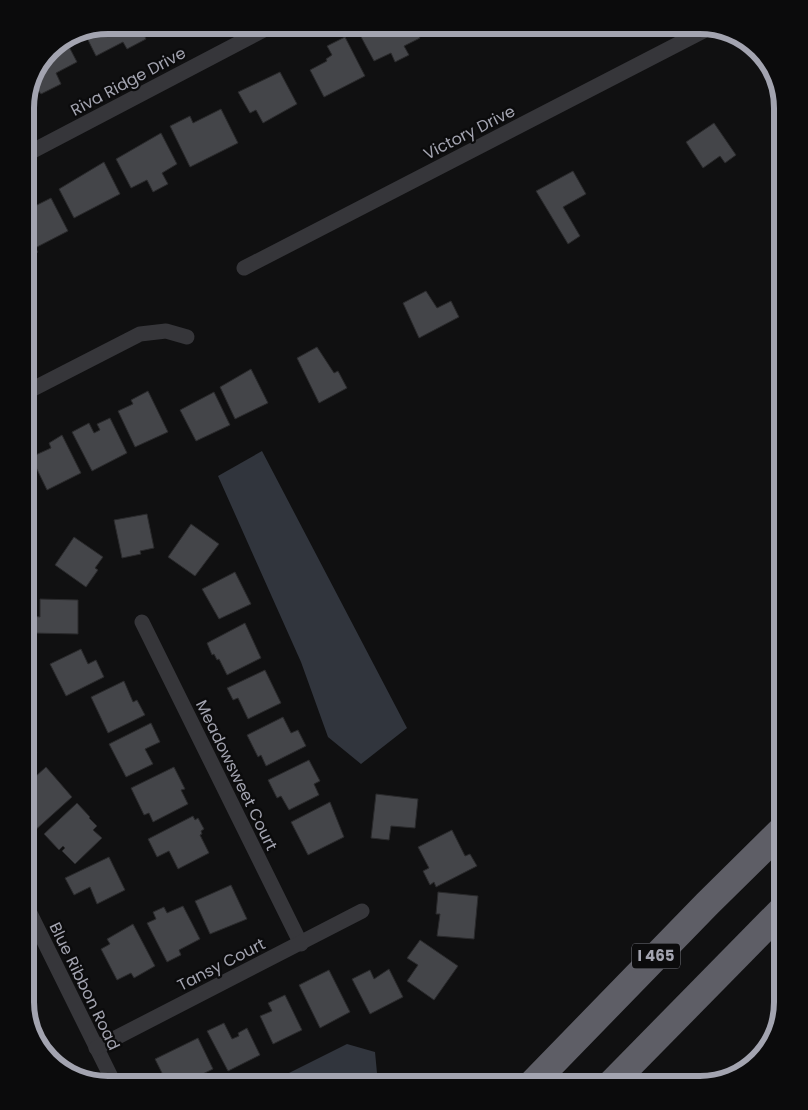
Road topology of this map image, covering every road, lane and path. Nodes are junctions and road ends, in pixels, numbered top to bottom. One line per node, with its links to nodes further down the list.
1 (256, 34): 3 (street, Riva Ridge Drive)
2 (697, 34): 4 (street, Victory Drive)
3 (34, 150)
4 (244, 268)
5 (187, 337): 6 (street)
6 (34, 388)
7 (142, 622): 12 (street, Meadowsweet Court)
8 (774, 838): 15 (highway, I 465)
9 (362, 911): 12 (street, Tansy Court)
10 (774, 918): 16 (highway)
11 (34, 921): 13 (street, Blue Ribbon Road)
12 (301, 944): 13 (street, Tansy Court)
13 (96, 1048): 14 (street, Blue Ribbon Road)
14 (110, 1076)
15 (540, 1076)
16 (619, 1076)

